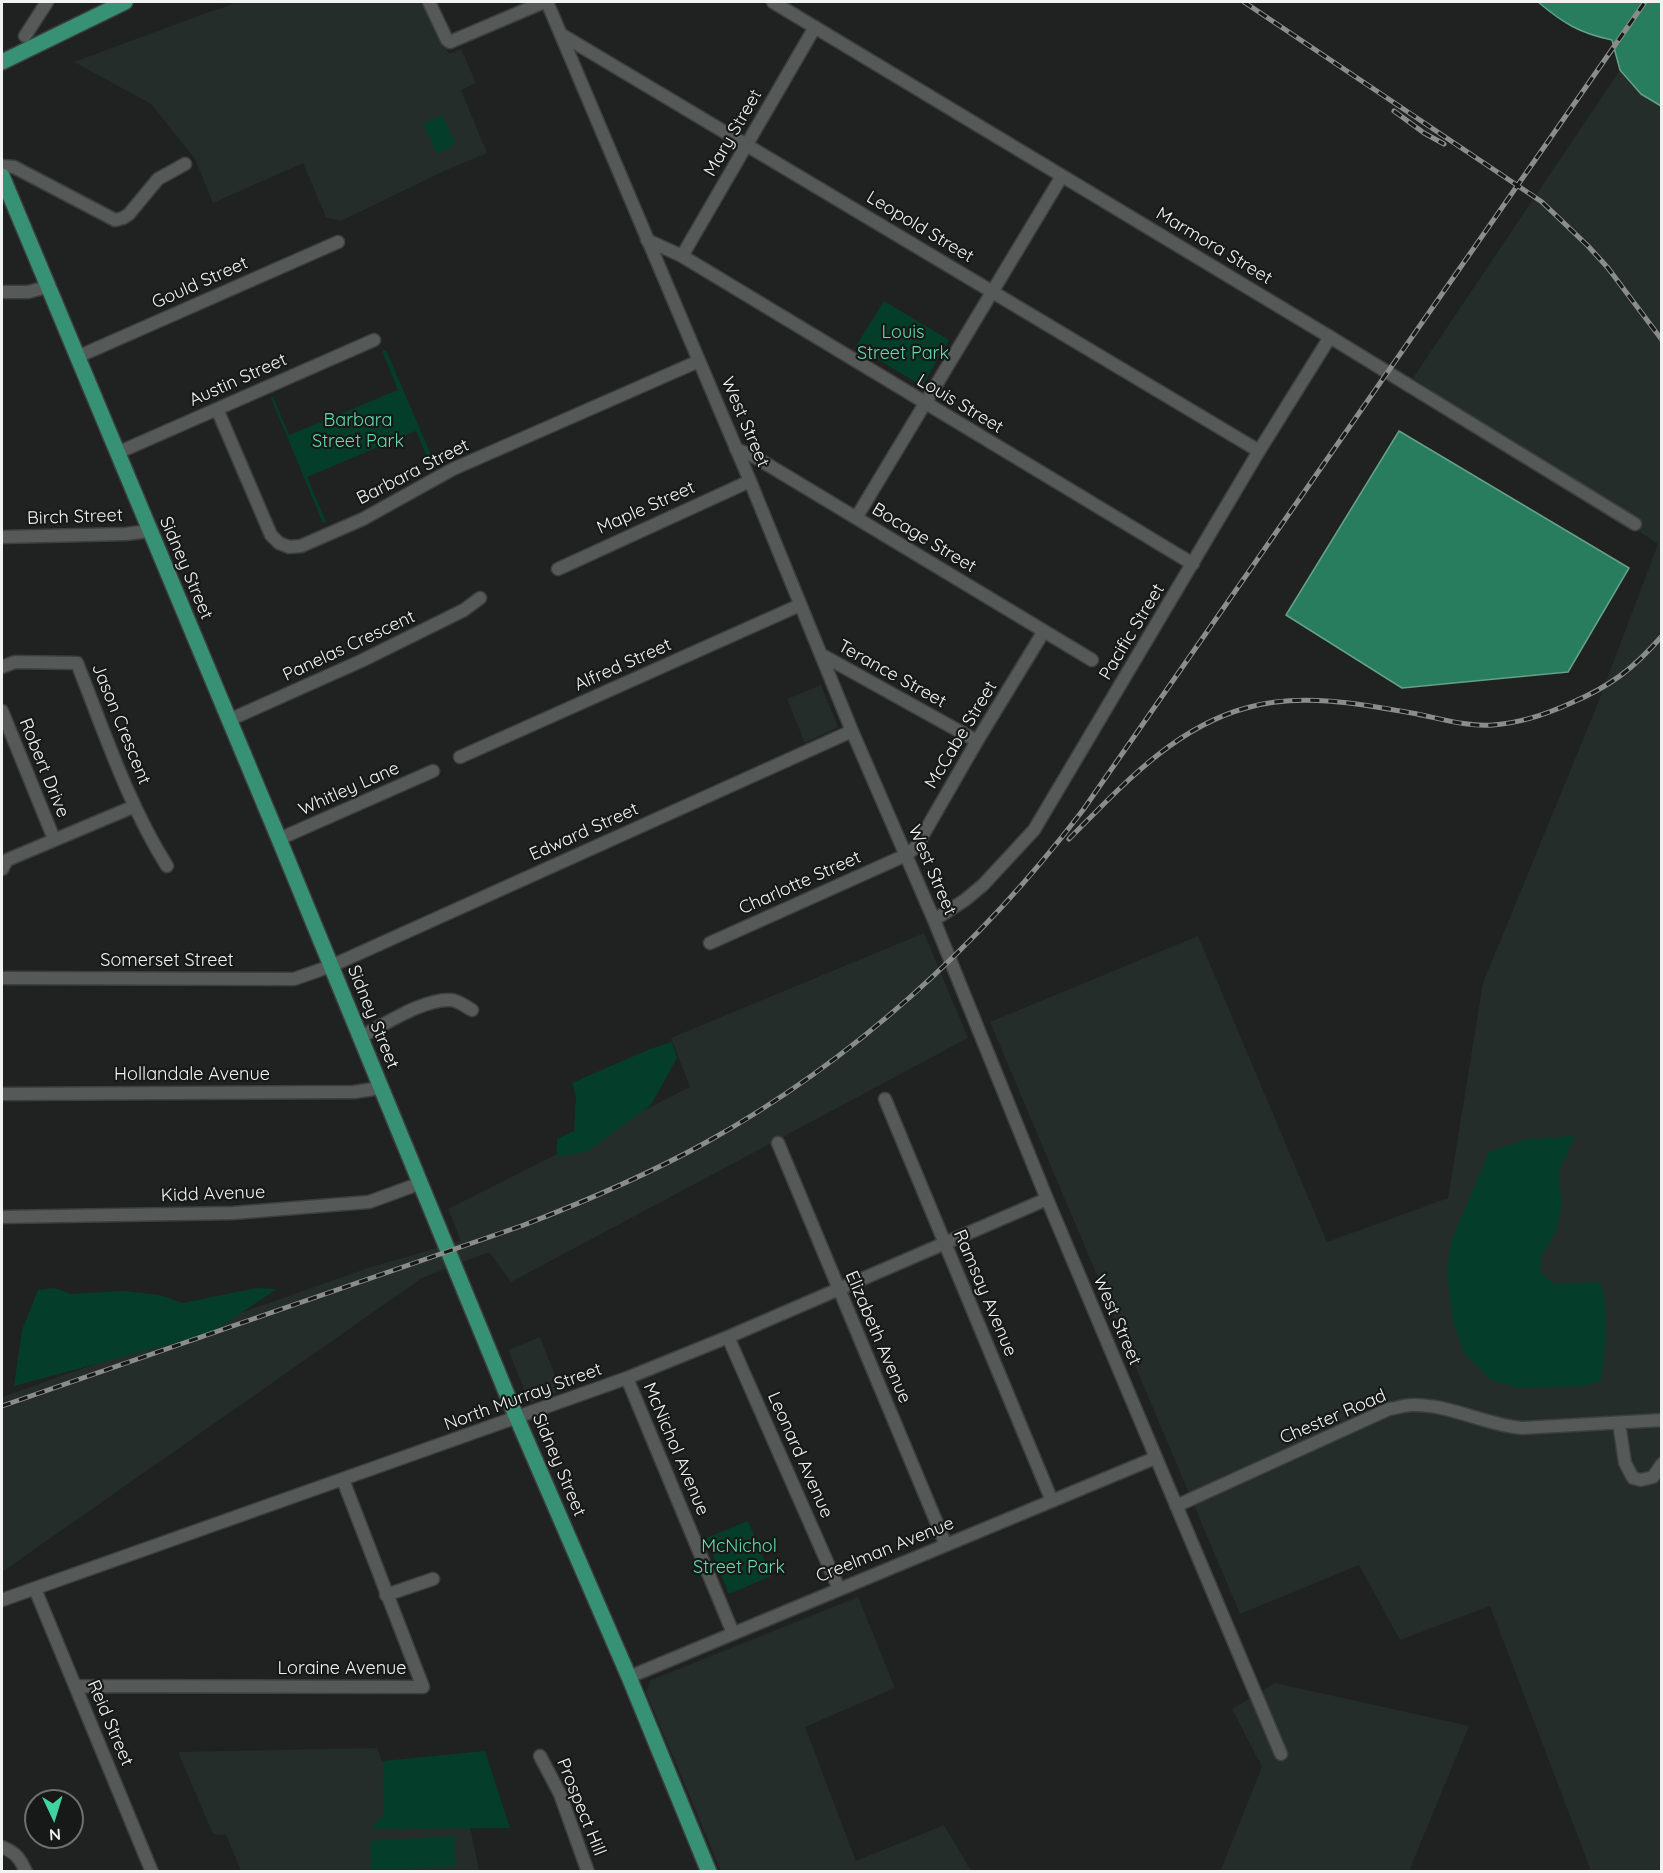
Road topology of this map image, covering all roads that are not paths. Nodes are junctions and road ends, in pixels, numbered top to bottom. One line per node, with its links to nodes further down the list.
1 (47, 2): 8 (street)
2 (125, 2): 9 (main road)
3 (429, 2): 4 (street)
4 (546, 2): 7 (street, West Street)
5 (773, 2): 6 (street, Marmora Street)
6 (815, 27): 10 (street, Mary Street); 14 (street, Marmora Street)
7 (562, 35): 10 (street, Leopold Street); 15 (street, West Street)
8 (25, 36)
9 (2, 62)
10 (747, 145): 17 (street, Mary Street); 20 (street, Leopold Street)
11 (185, 164): 12 (street)
12 (2, 166)
13 (2, 176): 19 (main road, Sidney Street)
14 (1062, 176): 20 (street); 22 (street, Marmora Street)
15 (647, 240): 17 (street, Louis Street); 18 (street, West Street)
16 (338, 242): 24 (street, Gould Street)
17 (682, 256): 18 (street); 26 (street, Louis Street)
18 (661, 272): 25 (street, West Street)
19 (47, 287): 21 (street); 24 (main road, Sidney Street)
20 (992, 291): 26 (street); 29 (street, Leopold Street)
21 (2, 292)
22 (1330, 337): 29 (street, Pacific Street); 33 (street, Marmora Street)
23 (374, 340): 27 (street, Austin Street)
24 (77, 357): 30 (main road, Sidney Street)
25 (699, 360): 27 (street, Barbara Street); 28 (street, West Street)
26 (925, 404): 32 (street); 36 (street, Louis Street)
27 (217, 409): 30 (street, Austin Street)
28 (736, 449): 31 (street, West Street); 32 (street, Bocage Street)
29 (1259, 451): 36 (street, Pacific Street)
30 (117, 453): 34 (main road, Sidney Street)
31 (750, 481): 37 (street, Maple Street); 39 (street, West Street)
32 (856, 518): 40 (street, Bocage Street)
33 (1635, 524)
34 (149, 531): 35 (street, Birch Street); 45 (main road, Sidney Street)
35 (2, 537)
36 (1193, 564): 56 (street, Pacific Street)
37 (558, 568)
38 (480, 598): 45 (street, Panelas Crescent)
39 (800, 605): 41 (street, West Street); 48 (street, Alfred Street)
40 (1044, 631): 42 (street, Bocage Street); 47 (street, McCabe Street)
41 (822, 656): 46 (street, West Street); 47 (street, Terance Street)
42 (1092, 660)
43 (2, 667): 50 (street, Jason Crescent)
44 (2, 711): 51 (street, Robert Drive)
45 (229, 720): 52 (main road, Sidney Street)
46 (852, 731): 53 (street, West Street); 58 (street, Edward Street)
47 (977, 741): 53 (street, McCabe Street)
48 (460, 757)
49 (433, 771): 52 (street, Whitley Lane)
50 (135, 806): 51 (street); 54 (street, Jason Crescent)
51 (54, 839): 55 (street)
52 (279, 839): 58 (main road, Sidney Street)
53 (906, 855): 56 (street, West Street); 57 (street, Charlotte Street)
54 (167, 866)
55 (2, 869)
56 (934, 920): 67 (street, West Street)
57 (710, 944)
58 (331, 966): 59 (street, Somerset Street); 61 (main road, Sidney Street)
59 (2, 978)
60 (472, 1010): 61 (street)
61 (360, 1037): 62 (main road, Sidney Street)
62 (381, 1088): 63 (street, Hollandale Avenue); 66 (main road, Sidney Street)
63 (2, 1094)
64 (885, 1099): 69 (street, Ramsay Avenue)
65 (778, 1143): 70 (street, Elizabeth Avenue)
66 (421, 1183): 68 (street, Kidd Avenue); 73 (main road, Sidney Street)
67 (1047, 1199): 69 (street, North Murray Street); 76 (street, West Street)
68 (2, 1217)
69 (945, 1244): 70 (street, North Murray Street); 79 (street, Ramsay Avenue)
70 (838, 1289): 71 (street, North Murray Street); 81 (street, Elizabeth Avenue)
71 (728, 1337): 72 (street, North Murray Street); 83 (street, Leonard Avenue)
72 (627, 1378): 73 (street, North Murray Street); 87 (street, McNichol Avenue)
73 (517, 1419): 78 (street, North Murray Street); 88 (main road, Sidney Street)
74 (1662, 1420): 75 (street, Chester Road)
75 (1619, 1423): 77 (street); 80 (street, Chester Road)
76 (1155, 1458): 79 (street, Creelman Avenue); 80 (street, West Street)
77 (1662, 1464)
78 (343, 1480): 84 (street, North Murray Street); 85 (street, Loraine Avenue)
79 (1052, 1501): 81 (street, Creelman Avenue)
80 (1176, 1506): 90 (street, West Street)
81 (946, 1545): 83 (street, Creelman Avenue)
82 (433, 1579): 85 (street)
83 (839, 1588): 87 (street, Creelman Avenue)
84 (35, 1589): 86 (street, North Murray Street); 89 (street, Reid Street)
85 (387, 1595): 89 (street, Loraine Avenue)
86 (2, 1600)
87 (733, 1633): 88 (street, Creelman Avenue)
88 (629, 1677): 96 (main road, Sidney Street)
89 (75, 1686): 94 (street, Reid Street)
90 (1281, 1754)
91 (540, 1756): 95 (street, Prospect Hill)
92 (2, 1847): 93 (street)
93 (26, 1872)
94 (152, 1872)
95 (588, 1872)
96 (709, 1872)

